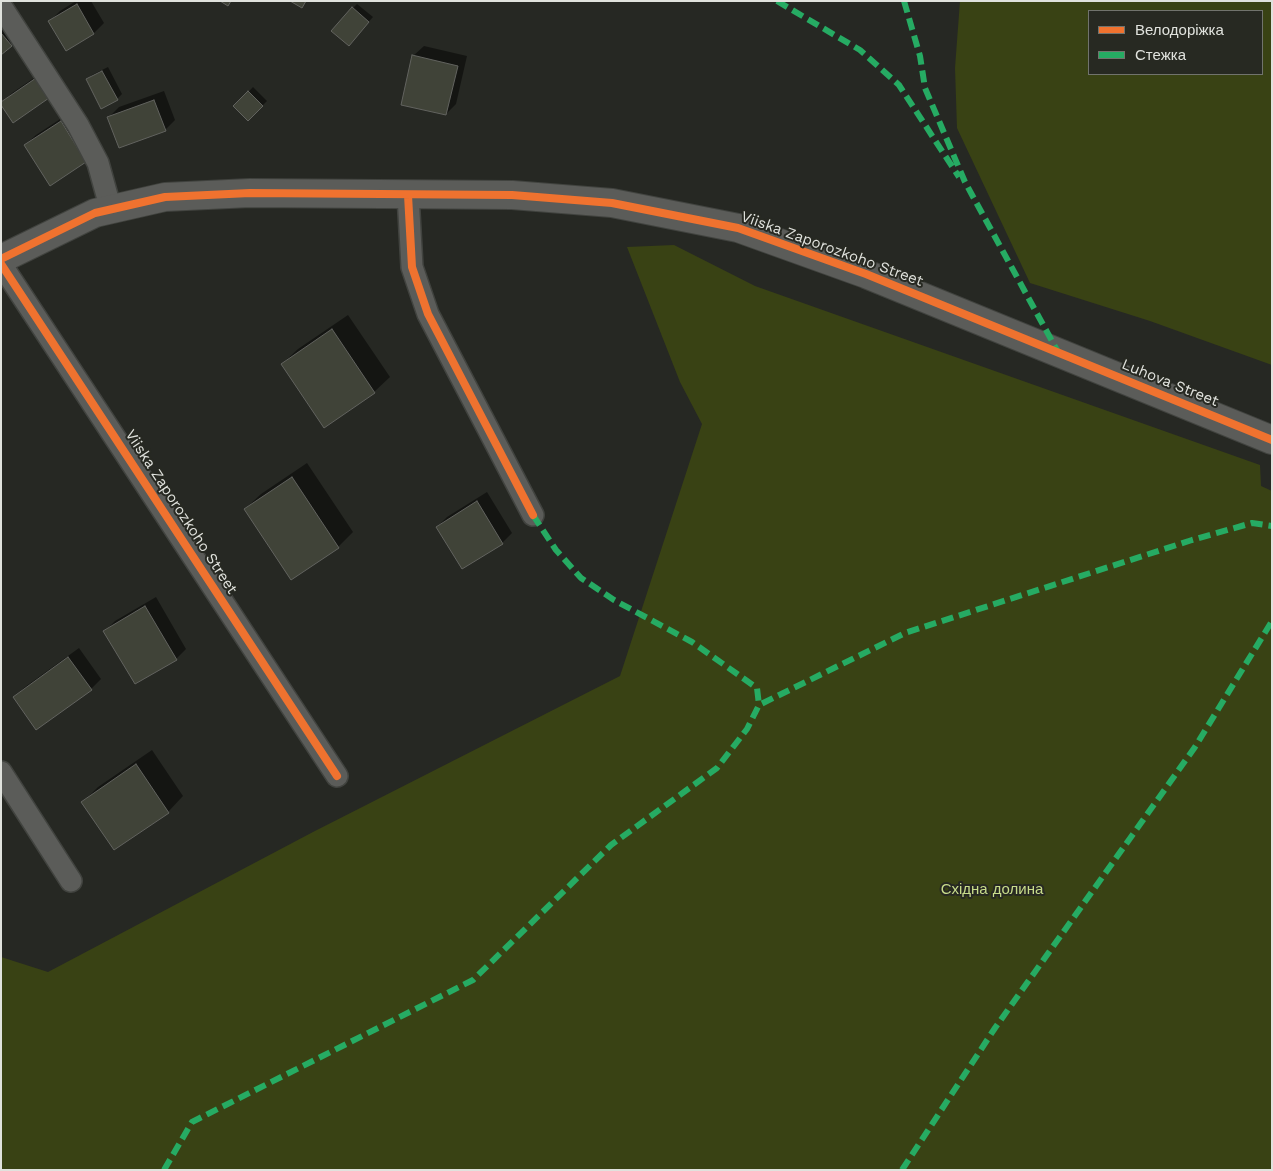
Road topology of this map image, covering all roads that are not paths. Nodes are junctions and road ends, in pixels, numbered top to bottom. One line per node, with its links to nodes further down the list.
1 (1, 6): 3 (street)
2 (408, 194): 3 (street, Viiska Zaporozkoho Street); 6 (street, Viiska Zaporozkoho Street); 8 (street)
3 (111, 210): 4 (street, Viiska Zaporozkoho Street)
4 (1, 259)
5 (1, 264): 10 (street, Viiska Zaporozkoho Street)
6 (1058, 352): 7 (street, Luhova Street)
7 (1272, 440)
8 (533, 515)
9 (1, 772): 11 (street)
10 (337, 776)
11 (71, 881)

